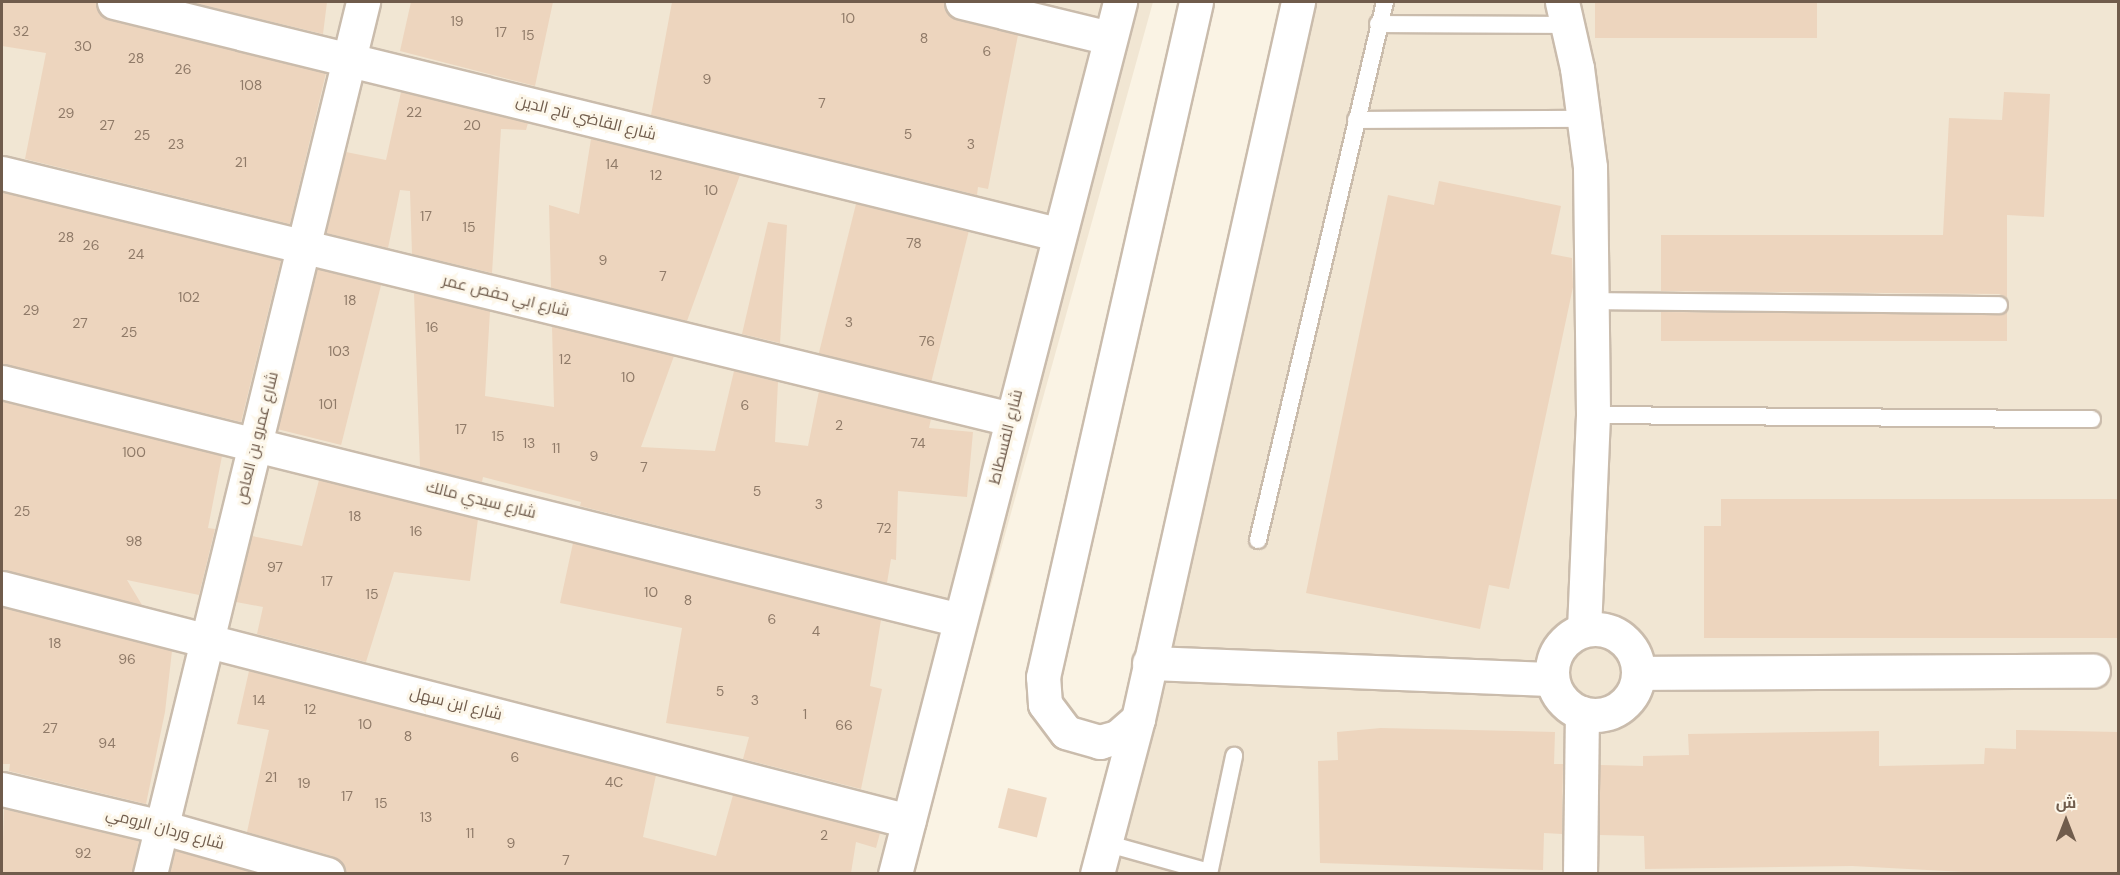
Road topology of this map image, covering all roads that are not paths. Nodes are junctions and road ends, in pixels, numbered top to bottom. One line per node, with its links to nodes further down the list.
1 (114, 2): 11 (street, شارع القاضي تاج الدين)
2 (363, 2): 11 (street, شارع عمرو بن العاص)
3 (962, 2): 10 (street)
4 (1120, 2): 10 (street, شارع الفسطاط)
5 (1196, 2): 34 (street)
6 (1298, 2): 29 (street)
7 (1385, 2): 9 (lane)
8 (1565, 13): 9 (lane); 12 (street)
9 (1378, 24): 13 (lane)
10 (1110, 38): 15 (street, شارع الفسطاط)
11 (349, 60): 15 (street, شارع القاضي تاج الدين); 16 (street, شارع عمرو بن العاص)
12 (1585, 119): 13 (lane); 17 (street)
13 (1356, 120): 24 (lane)
14 (2, 173): 16 (street, شارع ابي حفص عمر)
15 (1057, 234): 21 (street, شارع الفسطاط)
16 (304, 247): 21 (street, شارع ابي حفص عمر); 23 (street, شارع عمرو بن العاص)
17 (1593, 301): 18 (lane); 20 (street)
18 (1999, 305)
19 (2, 382): 23 (street, شارع سيدي مالك)
20 (1593, 415): 22 (lane); 27 (street)
21 (1011, 419): 26 (street, شارع الفسطاط)
22 (2091, 419)
23 (256, 443): 26 (street, شارع سيدي مالك); 28 (street, شارع عمرو بن العاص)
24 (1258, 540)
25 (2, 588): 28 (street, شارع ابن سهل)
26 (960, 620): 37 (street, شارع الفسطاط)
27 (1584, 629): 31 (street); 32 (street)
28 (207, 640): 37 (street, شارع ابن سهل); 38 (street, شارع عمرو بن العاص)
29 (1149, 663): 32 (street); 34 (street)
30 (2093, 671): 31 (street)
31 (1639, 673): 33 (street)
32 (1551, 679): 33 (street)
33 (1582, 713): 44 (street)
34 (1138, 719): 39 (street)
35 (1234, 756): 43 (lane)
36 (2, 789): 38 (street, شارع وردان الرومي)
37 (909, 821): 42 (street, شارع الفسطاط)
38 (161, 827): 40 (street, شارع عمرو بن العاص); 41 (street, شارع وردان الرومي)
39 (1101, 858): 43 (lane)
40 (150, 873)
41 (327, 873)
42 (895, 873)
43 (1209, 873)
44 (1580, 873)

